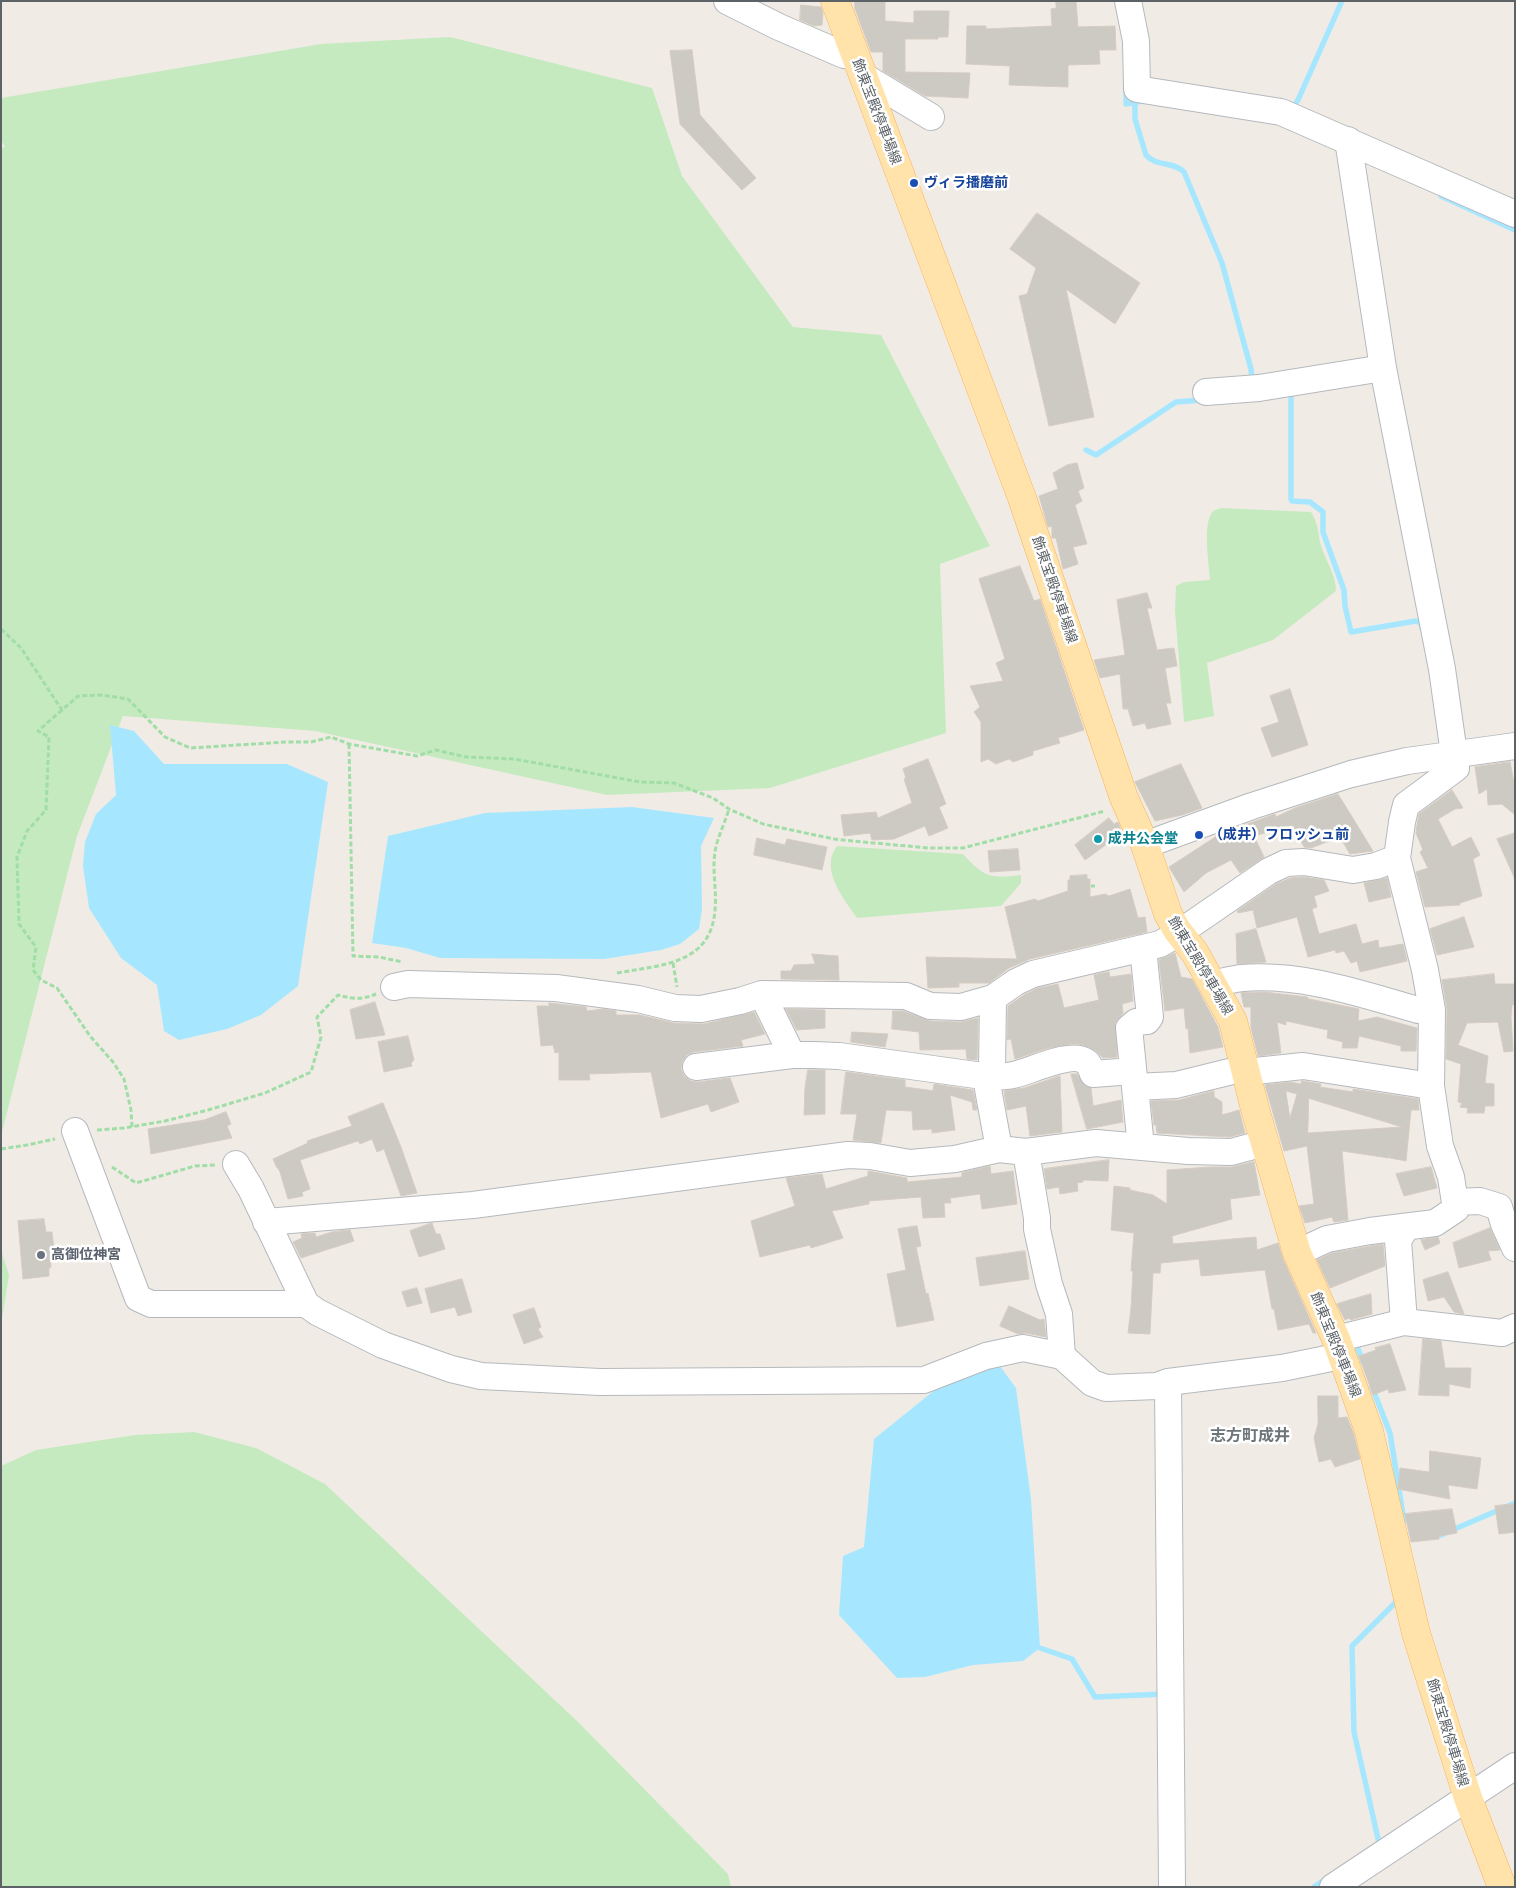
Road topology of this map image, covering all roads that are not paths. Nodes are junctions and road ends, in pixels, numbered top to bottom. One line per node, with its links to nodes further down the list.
1 (727, 1): 4 (street)
2 (835, 1): 4 (main road, 飾東宝殿停車場線)
3 (1128, 1): 6 (street)
4 (859, 67): 5 (street); 12 (main road, 飾東宝殿停車場線)
5 (931, 117)
6 (1348, 141): 7 (street); 8 (street)
7 (1515, 214)
8 (1383, 368): 9 (street); 10 (street)
9 (1215, 391)
10 (1452, 746): 11 (street); 12 (street); 13 (street)
11 (1515, 746)
12 (1145, 845): 14 (main road, 飾東宝殿停車場線)
13 (1397, 858): 14 (street); 20 (street)
14 (1179, 933): 15 (street); 16 (main road, 飾東宝殿停車場線)
15 (1143, 948): 19 (street); 25 (street)
16 (1212, 984): 20 (street); 23 (main road, 飾東宝殿停車場線)
17 (394, 987): 18 (street)
18 (762, 994): 19 (street); 21 (street)
19 (993, 998): 24 (street)
20 (1432, 1010): 26 (street)
21 (792, 1055): 22 (street); 24 (street)
22 (696, 1068)
23 (1245, 1070): 25 (street); 26 (street); 28 (main road, 飾東宝殿停車場線)
24 (990, 1077): 25 (street); 30 (street)
25 (1134, 1079): 29 (street)
26 (1432, 1086): 33 (street)
27 (75, 1131): 38 (street)
28 (1265, 1143): 29 (street); 37 (main road, 飾東宝殿停車場線)
29 (1141, 1146): 31 (street)
30 (999, 1149): 31 (street); 34 (street)
31 (1026, 1152): 42 (street)
32 (236, 1164): 34 (street)
33 (1455, 1202): 35 (street); 36 (street)
34 (266, 1222): 38 (street)
35 (1406, 1228): 37 (street); 39 (street)
36 (1515, 1248)
37 (1297, 1253): 41 (main road, 飾東宝殿停車場線)
38 (306, 1304): 42 (street)
39 (1404, 1322): 40 (street); 41 (street)
40 (1515, 1327)
41 (1338, 1348): 43 (street); 45 (main road, 飾東宝殿停車場線)
42 (1062, 1356): 43 (street)
43 (1168, 1382): 46 (street)
44 (1515, 1766): 45 (street)
45 (1468, 1798): 47 (street); 48 (main road, 飾東宝殿停車場線)
46 (1172, 1887)
47 (1333, 1887)
48 (1502, 1887)

